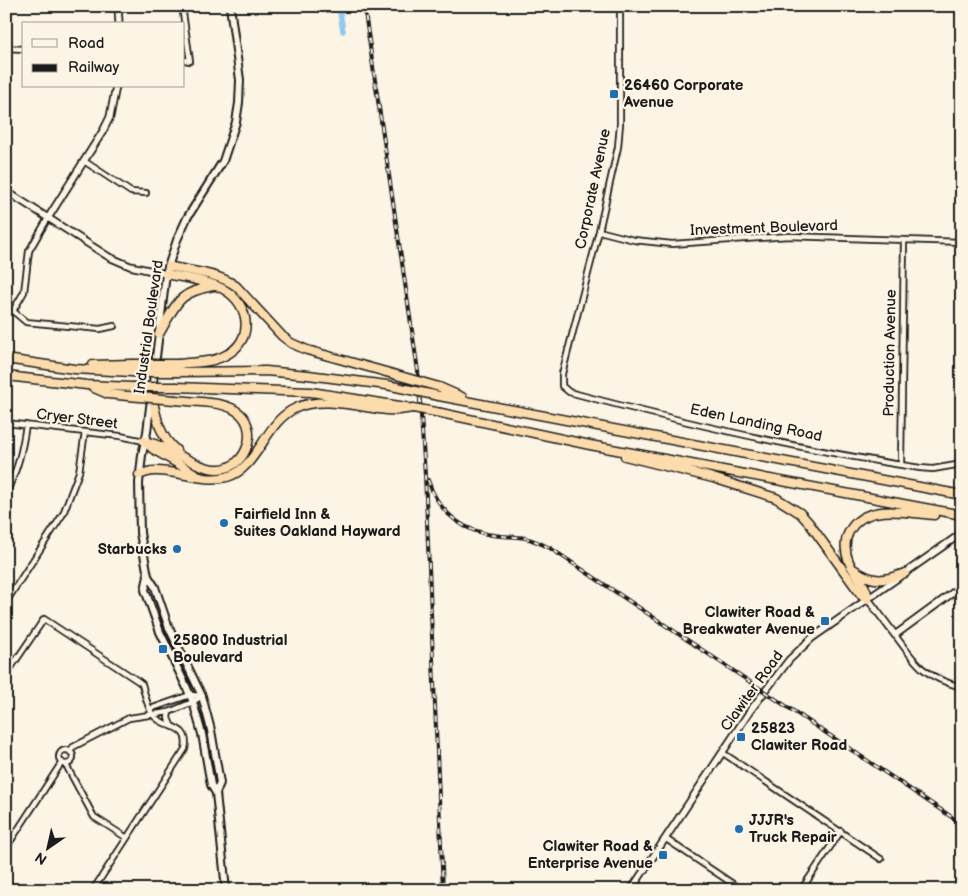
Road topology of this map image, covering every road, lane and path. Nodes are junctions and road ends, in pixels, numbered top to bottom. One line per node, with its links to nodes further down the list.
1 (118, 6): 5 (street)
2 (182, 6): 6 (street)
3 (230, 6): 19 (main road, Industrial Boulevard)
4 (620, 6): 16 (street, Corporate Avenue)
5 (119, 22)
6 (184, 22)
7 (185, 26): 10 (street)
8 (6, 48): 9 (street)
9 (22, 49)
10 (185, 60)
11 (116, 88): 12 (street)
12 (84, 162): 14 (street); 15 (street)
13 (6, 191): 15 (street)
14 (146, 193)
15 (48, 218): 19 (street); 21 (street)
16 (599, 231): 17 (street, Investment Boulevard); 27 (street, Corporate Avenue)
17 (904, 240): 18 (street, Investment Boulevard); 40 (street, Production Avenue)
18 (962, 242)
19 (167, 270): 20 (highway); 24 (main road, Industrial Boulevard); 31 (highway, bridge)
20 (215, 286): 24 (highway); 26 (highway)
21 (13, 311): 22 (street); 23 (street)
22 (6, 313)
23 (114, 326)
24 (159, 334): 30 (main road, Industrial Boulevard)
25 (6, 360): 26 (highway, bridge)
26 (178, 368): 31 (highway, bridge)
27 (562, 374): 40 (street, Eden Landing Road)
28 (6, 376): 29 (highway)
29 (87, 385): 32 (highway, bridge); 38 (highway, bridge)
30 (151, 392): 36 (main road, Industrial Boulevard); 38 (highway)
31 (439, 392): 44 (highway)
32 (389, 407): 37 (highway, bridge); 42 (highway)
33 (6, 423): 34 (street, Cryer Street)
34 (26, 425): 35 (street, Cryer Street); 43 (street)
35 (85, 432): 36 (street, Cryer Street); 52 (street)
36 (144, 441): 38 (highway); 41 (main road, Industrial Boulevard); 42 (highway)
37 (590, 445): 45 (highway); 51 (highway)
38 (185, 458)
39 (962, 464): 40 (street, Eden Landing Road)
40 (901, 465)
41 (140, 475): 42 (highway); 49 (main road, Industrial Boulevard)
42 (201, 477)
43 (6, 493)
44 (962, 495)
45 (962, 516): 47 (highway)
46 (962, 533): 48 (street, Clawiter Road)
47 (853, 568): 48 (highway); 51 (highway)
48 (905, 572): 51 (street, Clawiter Road)
49 (148, 576): 56 (main road, Industrial Boulevard); 57 (main road, Industrial Boulevard)
50 (962, 586): 53 (street)
51 (868, 600): 53 (street); 65 (street, Clawiter Road)
52 (6, 602)
53 (895, 635): 55 (street)
54 (6, 675): 61 (street)
55 (962, 687)
56 (190, 695): 57 (street); 58 (street); 59 (main road, Industrial Boulevard)
57 (202, 696): 59 (street); 67 (main road, Industrial Boulevard)
58 (172, 701): 60 (street); 61 (street)
59 (193, 702): 60 (street); 67 (main road, Industrial Boulevard)
60 (175, 710): 62 (street)
61 (151, 712): 62 (street); 63 (street); 64 (street)
62 (169, 712): 63 (street)
63 (171, 725): 69 (street)
64 (70, 752): 66 (street); 66 (street)
65 (723, 753): 68 (street); 70 (street, Clawiter Road)
66 (64, 763): 69 (street); 71 (street)
67 (216, 793): 74 (main road, Industrial Boulevard)
68 (841, 831): 72 (street); 77 (street)
69 (127, 838): 73 (street)
70 (666, 839): 75 (street, Clawiter Road); 76 (street)
71 (6, 848)
72 (881, 859)
73 (93, 890)
74 (226, 890)
75 (631, 890)
76 (742, 890)
77 (801, 890)

